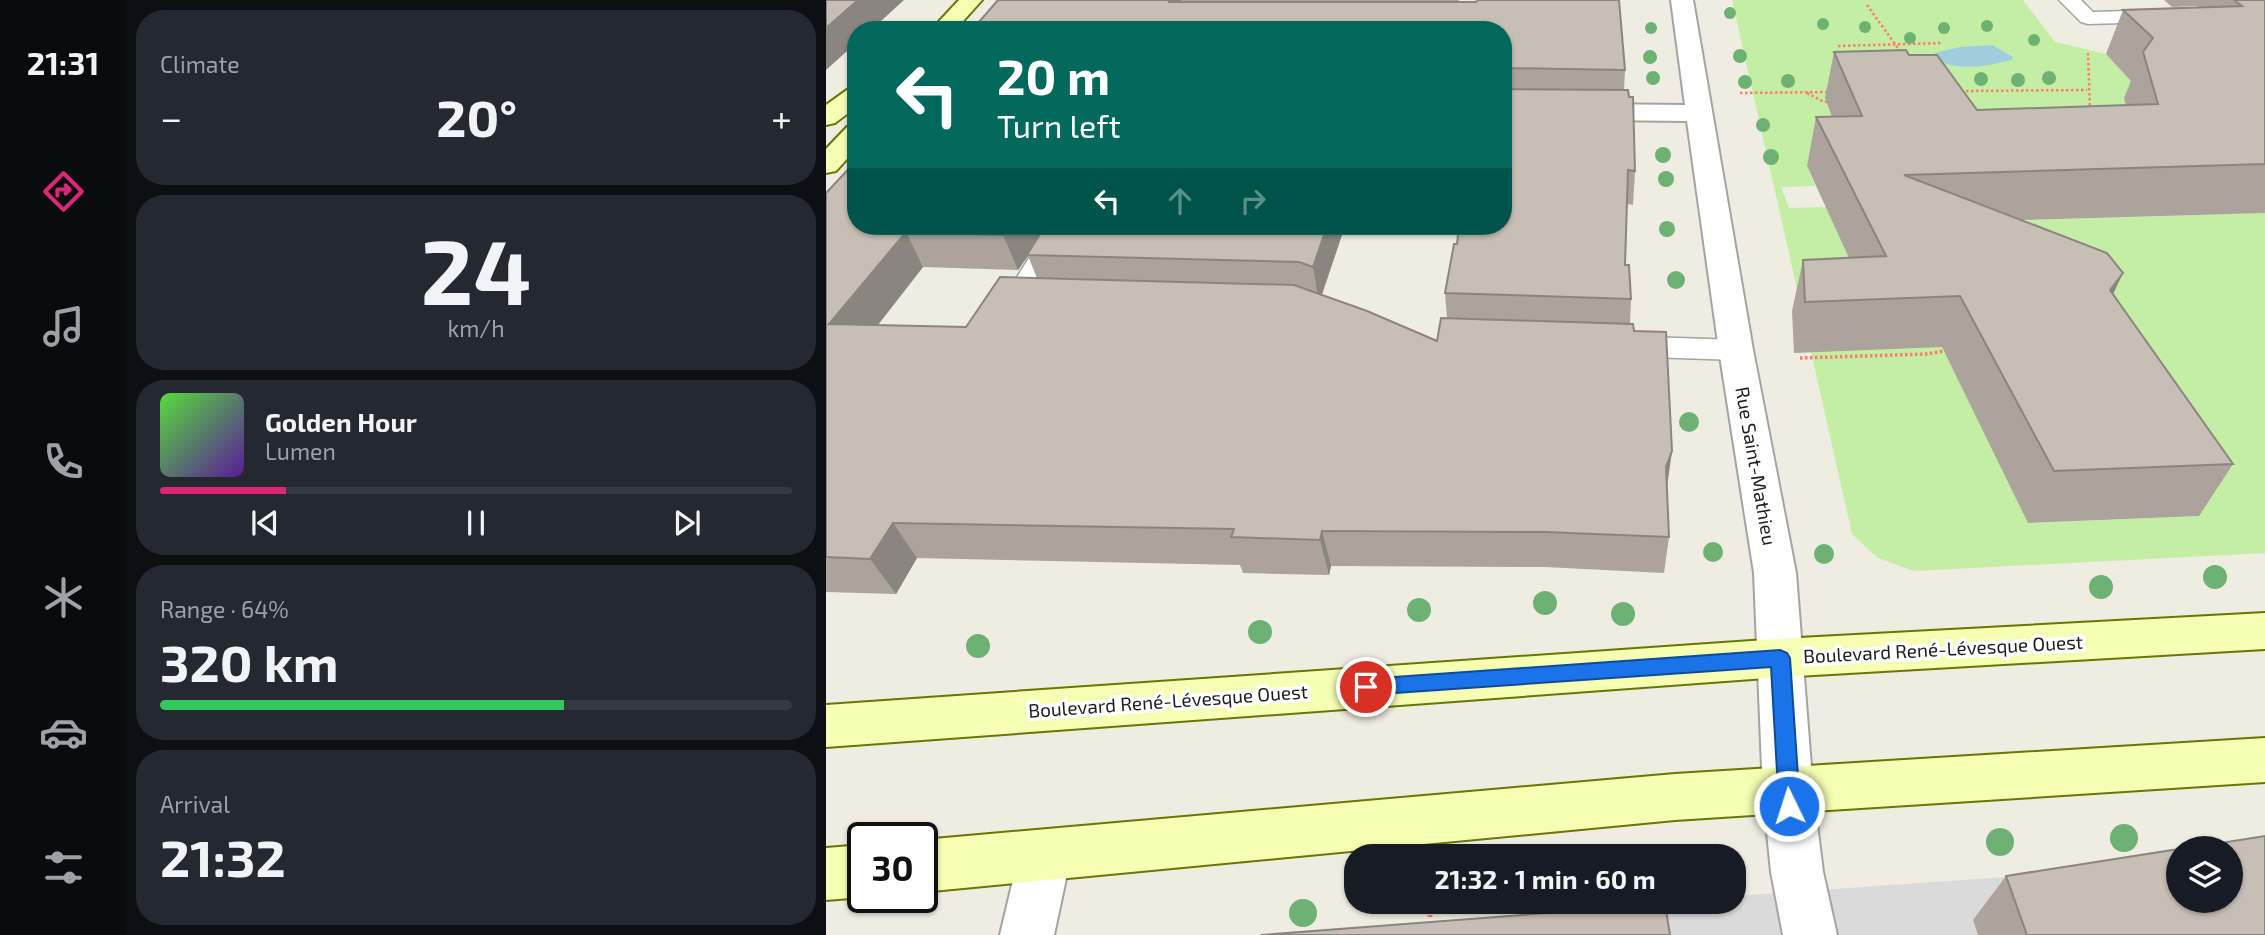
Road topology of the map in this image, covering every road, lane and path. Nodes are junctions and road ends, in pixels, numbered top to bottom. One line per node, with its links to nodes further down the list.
1 (971, 0): 8 (main road)
2 (1682, 0): 21 (street, Rue Saint-Mathieu)
3 (2069, 0): 7 (lane)
4 (1867, 5): 11 (path)
5 (2230, 13): 6 (lane); 7 (lane); 9 (lane)
6 (2265, 13)
7 (2088, 18): 14 (path)
8 (951, 21)
9 (2256, 36)
10 (1942, 43): 11 (path)
11 (1895, 45): 12 (path); 13 (path)
12 (1838, 46)
13 (1909, 64)
14 (2087, 90): 15 (path); 22 (path)
15 (1955, 91)
16 (1806, 92): 17 (path); 18 (path); 19 (path)
17 (1834, 92)
18 (1739, 93)
19 (1836, 101)
20 (1512, 111): 21 (street)
21 (1699, 113): 28 (street, Rue Saint-Mathieu)
22 (2090, 115)
23 (847, 142): 24 (main road)
24 (826, 165)
25 (1057, 235): 26 (lane)
26 (1072, 302)
27 (1595, 346): 28 (lane)
28 (1736, 350): 32 (street, Rue Saint-Mathieu)
29 (1944, 351): 30 (path)
30 (1800, 358)
31 (2265, 631): 32 (main road, Boulevard René-Lévesque Ouest)
32 (1780, 658): 33 (main road, Boulevard René-Lévesque Ouest); 35 (street, Rue Saint-Mathieu)
33 (826, 726)
34 (2265, 760): 35 (main road)
35 (1788, 792): 36 (main road); 43 (street, Rue Saint-Mathieu)
36 (1045, 855): 37 (main road); 41 (street)
37 (938, 865)
38 (847, 872): 39 (main road)
39 (826, 874)
40 (1430, 915): 42 (path)
41 (1027, 935)
42 (1429, 935)
43 (1810, 935)

